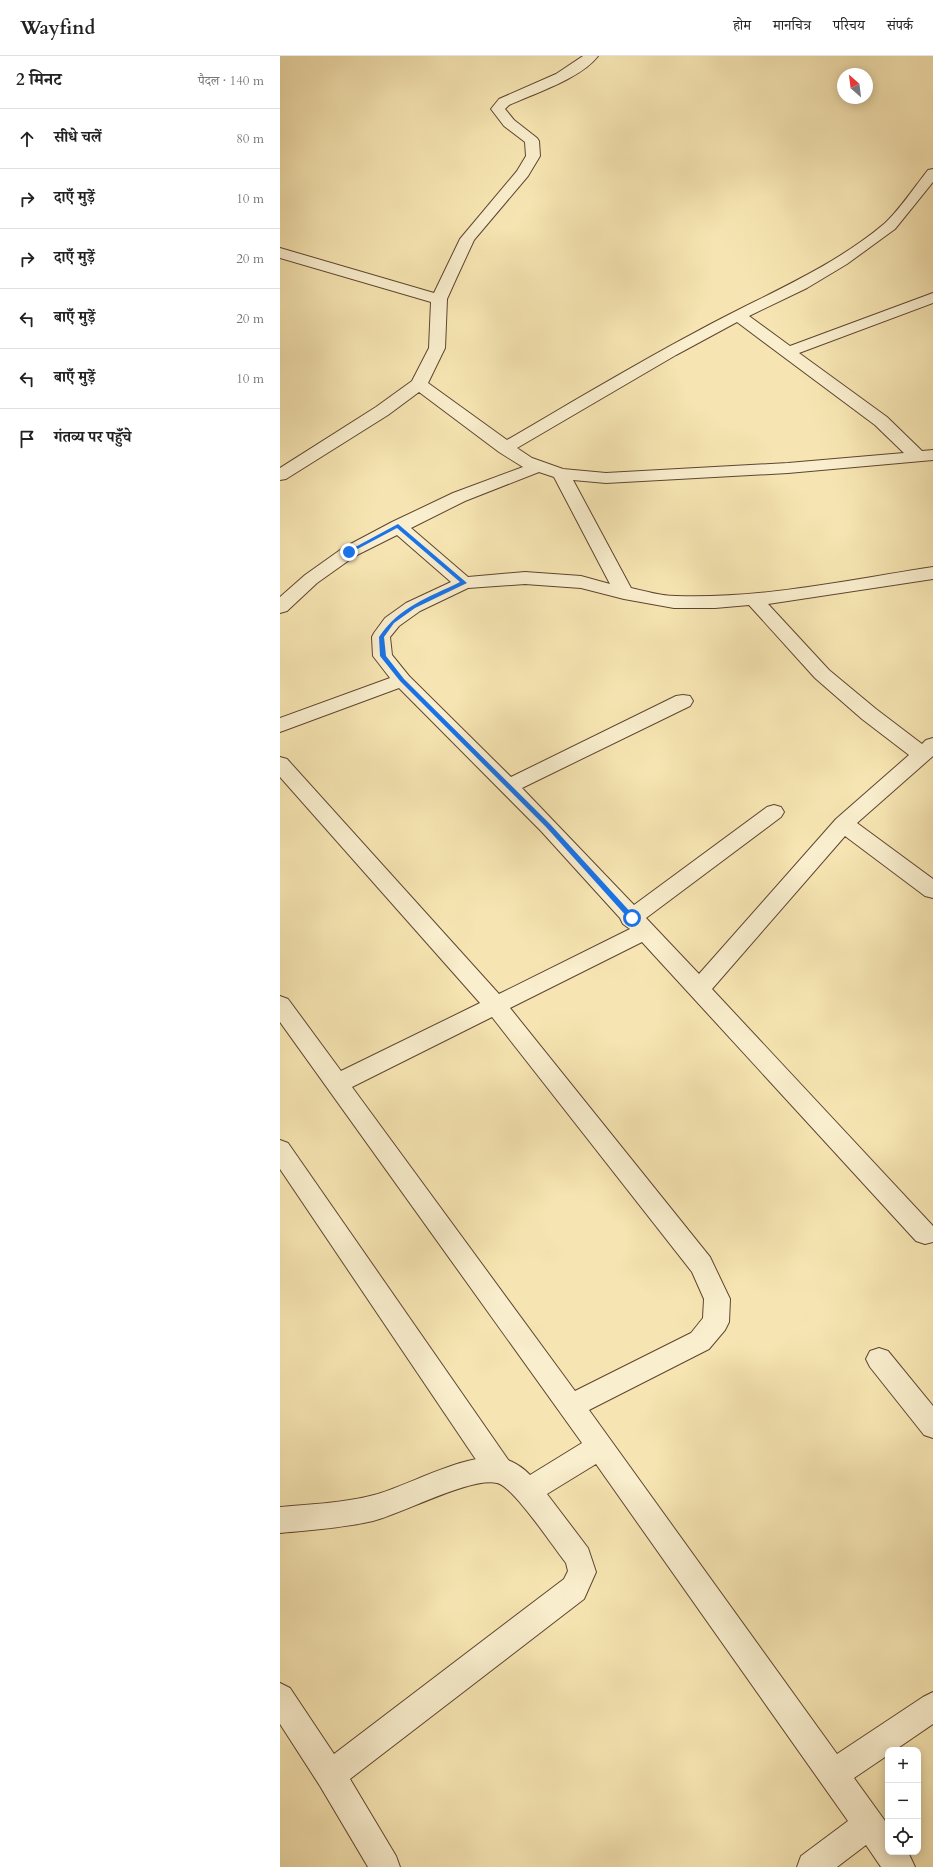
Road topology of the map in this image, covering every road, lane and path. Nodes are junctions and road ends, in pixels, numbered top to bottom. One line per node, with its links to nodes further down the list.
1 (591, 56): 5 (street)
2 (933, 173): 6 (street)
3 (280, 253): 5 (street)
4 (933, 298): 7 (street)
5 (438, 299): 8 (street)
6 (738, 315): 7 (street); 9 (street)
7 (787, 352): 10 (street)
8 (419, 384): 9 (street); 13 (street)
9 (505, 448): 11 (street)
10 (925, 456): 12 (street)
11 (537, 467): 12 (street); 14 (street)
12 (561, 474): 17 (street)
13 (280, 475)
14 (398, 526): 16 (street); 19 (street)
15 (933, 573): 18 (street)
16 (464, 583): 17 (street); 20 (street)
17 (624, 593): 18 (street)
18 (754, 599): 23 (street)
19 (280, 607)
20 (402, 680): 22 (street); 25 (street)
21 (683, 701): 25 (street)
22 (280, 725)
23 (928, 749): 27 (street)
24 (280, 764): 32 (street)
25 (509, 786): 29 (street)
26 (774, 812): 29 (street)
27 (843, 824): 28 (street); 30 (street)
28 (933, 890)
29 (639, 924): 30 (street); 32 (street)
30 (699, 989): 35 (street)
31 (280, 1005): 33 (street)
32 (495, 1005): 33 (street); 37 (street)
33 (337, 1084): 37 (street)
34 (280, 1150): 40 (street)
35 (925, 1234)
36 (879, 1359): 38 (street)
37 (571, 1406): 39 (street)
38 (928, 1411)
39 (600, 1447): 41 (street); 45 (street)
40 (499, 1470): 41 (street); 42 (street)
41 (528, 1491): 46 (street)
42 (280, 1520)
43 (280, 1698): 46 (street)
44 (933, 1707): 45 (street)
45 (832, 1774): 47 (street)
46 (331, 1776): 50 (street)
47 (869, 1824): 48 (street); 51 (street)
48 (885, 1846)
49 (892, 1855): 52 (street)
50 (385, 1867)
51 (812, 1867)
52 (900, 1867)

